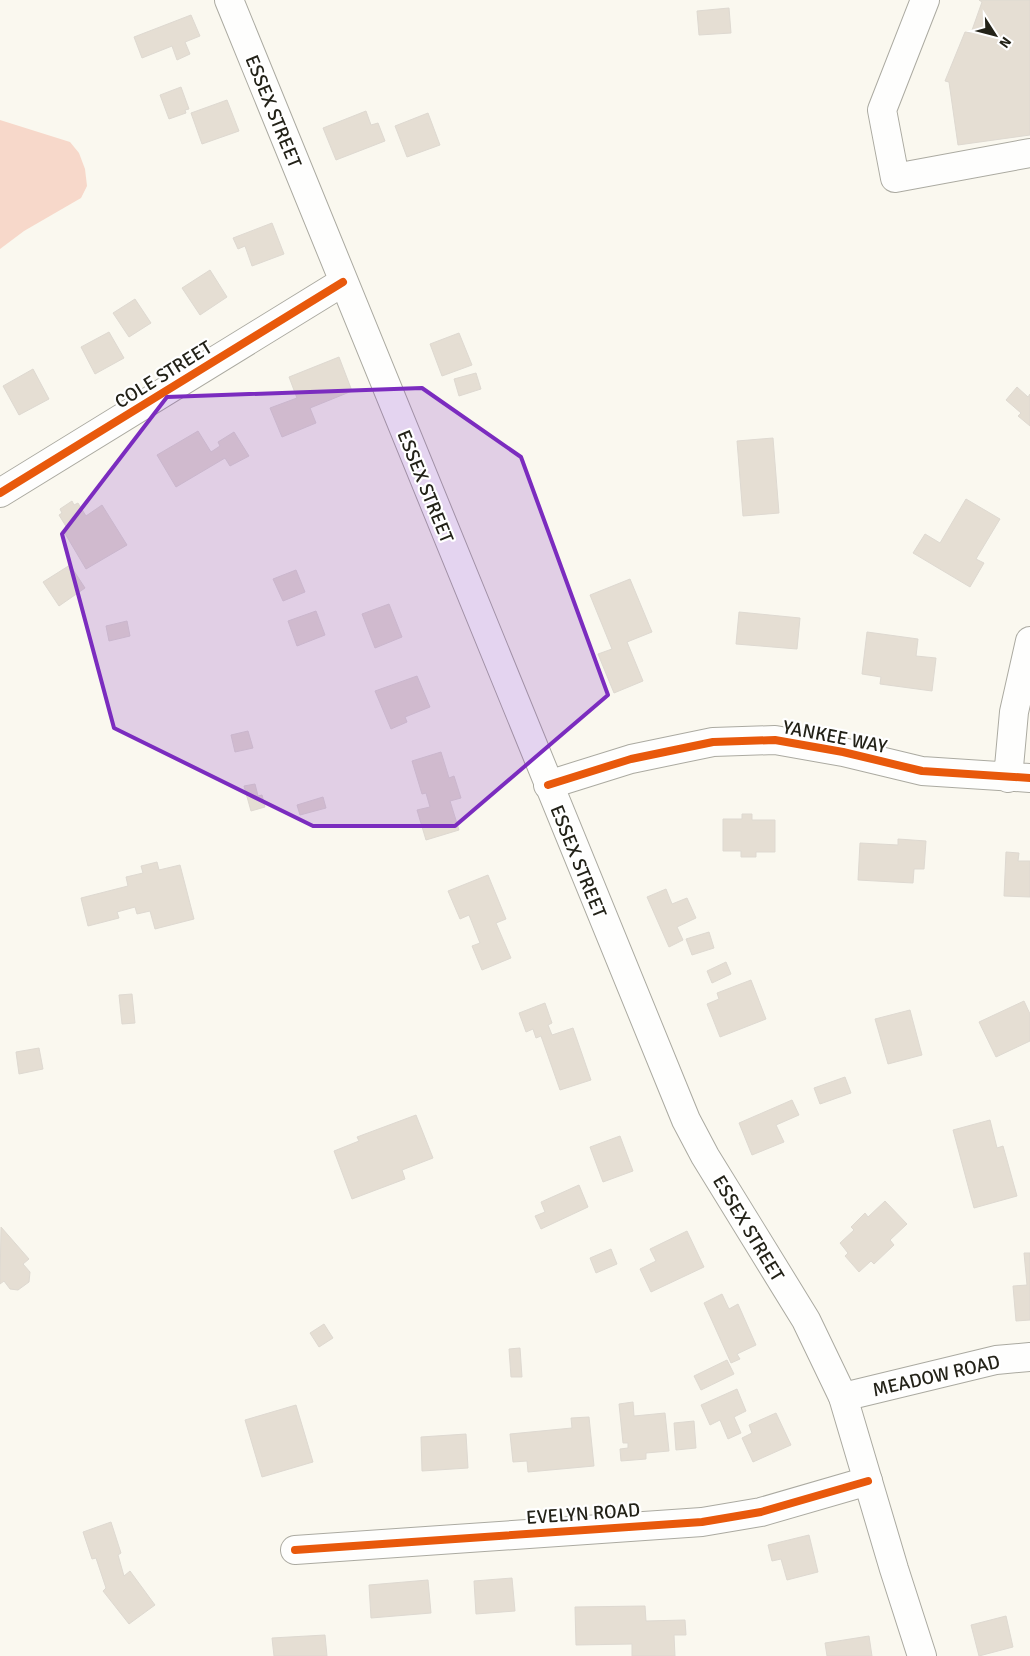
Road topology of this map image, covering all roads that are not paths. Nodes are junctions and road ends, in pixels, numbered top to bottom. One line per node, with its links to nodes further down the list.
1 (229, 0): 4 (main road, ESSEX STREET)
2 (925, 0): 3 (main road)
3 (1030, 153)
4 (343, 282): 5 (main road, COLE STREET); 8 (main road, ESSEX STREET)
5 (0, 494)
6 (1030, 641): 7 (main road)
7 (1019, 778): 8 (main road, YANKEE WAY)
8 (548, 786): 10 (main road, ESSEX STREET)
9 (1030, 1357): 10 (main road, MEADOW ROAD)
10 (843, 1397): 11 (main road, ESSEX STREET)
11 (868, 1480): 12 (main road, EVELYN ROAD); 13 (main road, ESSEX STREET)
12 (295, 1550)
13 (922, 1656)

